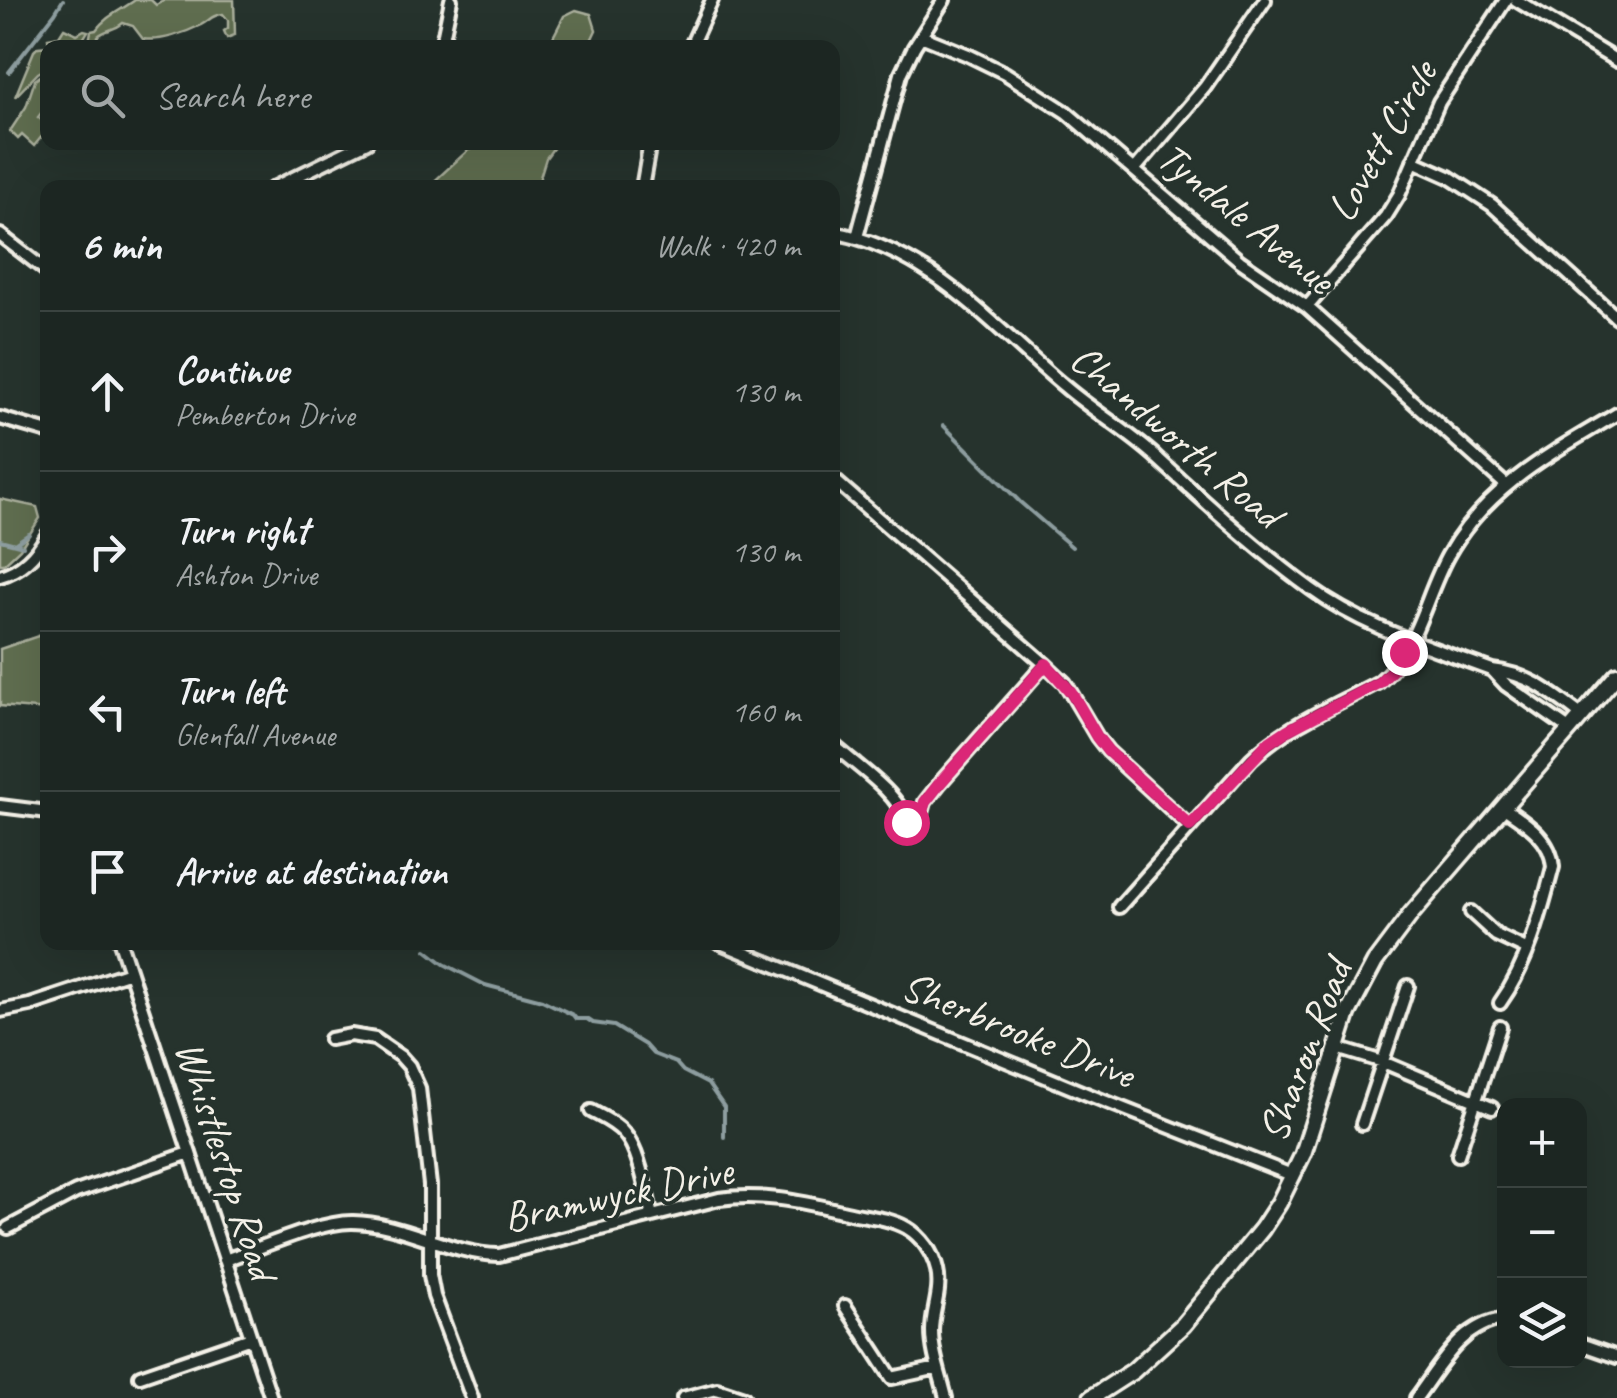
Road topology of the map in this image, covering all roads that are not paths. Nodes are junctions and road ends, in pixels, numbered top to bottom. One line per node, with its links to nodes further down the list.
1 (451, 0): 8 (street)
2 (712, 0): 9 (street)
3 (944, 0): 7 (street)
4 (1265, 0): 14 (street)
5 (1506, 0): 13 (street, Lovett Circle)
6 (1516, 0): 10 (street)
7 (922, 36): 14 (street, Tyndale Avenue); 19 (street)
8 (442, 40)
9 (694, 40)
10 (1617, 61)
11 (351, 150): 15 (street)
12 (649, 150): 16 (street)
13 (1413, 161): 21 (street, Lovett Circle); 22 (street)
14 (1135, 169): 21 (street, Tyndale Avenue)
15 (289, 180)
16 (643, 180)
17 (840, 234): 19 (street, Chandworth Road)
18 (0, 235): 20 (street)
19 (856, 238): 30 (street, Chandworth Road)
20 (40, 266)
21 (1307, 307): 27 (street, Tyndale Avenue)
22 (1617, 318)
23 (1617, 414): 27 (street)
24 (0, 418): 25 (street)
25 (40, 430)
26 (840, 485): 31 (street)
27 (1506, 485): 30 (street)
28 (40, 546): 29 (street)
29 (0, 576)
30 (1411, 639): 32 (street, Chandworth Road); 40 (street)
31 (1046, 664): 36 (street); 40 (street)
32 (1492, 670): 34 (street, Chandworth Road); 35 (street, Chandworth Road)
33 (1617, 674): 34 (main road, Sharon Road)
34 (1581, 715): 35 (main road, Sharon Road)
35 (1569, 729): 38 (main road, Sharon Road)
36 (840, 751)
37 (0, 806): 39 (street)
38 (1504, 808): 45 (street); 52 (main road, Sharon Road)
39 (40, 811)
40 (1190, 826): 41 (street)
41 (1119, 907)
42 (1470, 912): 45 (street)
43 (123, 950): 46 (street, Whistlestop Road)
44 (737, 950): 60 (street, Sherbrooke Drive)
45 (1528, 950): 48 (street)
46 (130, 972): 49 (street); 58 (street, Whistlestop Road)
47 (1408, 986): 53 (street)
48 (1500, 1003)
49 (0, 1011)
50 (1500, 1027): 54 (street)
51 (330, 1039): 63 (street)
52 (1337, 1048): 53 (street); 60 (main road, Sharon Road)
53 (1383, 1062): 54 (street); 57 (street)
54 (1477, 1101): 55 (street); 59 (street)
55 (1492, 1108)
56 (591, 1111): 61 (street)
57 (1362, 1124)
58 (190, 1153): 62 (street); 64 (street, Whistlestop Road)
59 (1458, 1154)
60 (1294, 1176): 77 (main road, Sharon Road)
61 (652, 1216): 63 (street, Bramwyck Drive); 70 (street, Bramwyck Drive)
62 (8, 1228)
63 (430, 1240): 64 (street, Bramwyck Drive); 73 (street)
64 (225, 1260): 67 (street, Whistlestop Road)
65 (845, 1306): 70 (street)
66 (1497, 1321): 78 (street)
67 (251, 1338): 71 (street); 72 (street, Whistlestop Road)
68 (1587, 1347): 69 (street)
69 (1617, 1358)
70 (938, 1368): 76 (street, Bramwyck Drive)
71 (140, 1376)
72 (272, 1398)
73 (472, 1398)
74 (683, 1398): 75 (street)
75 (744, 1398)
76 (946, 1398)
77 (1091, 1398)
78 (1416, 1398)

